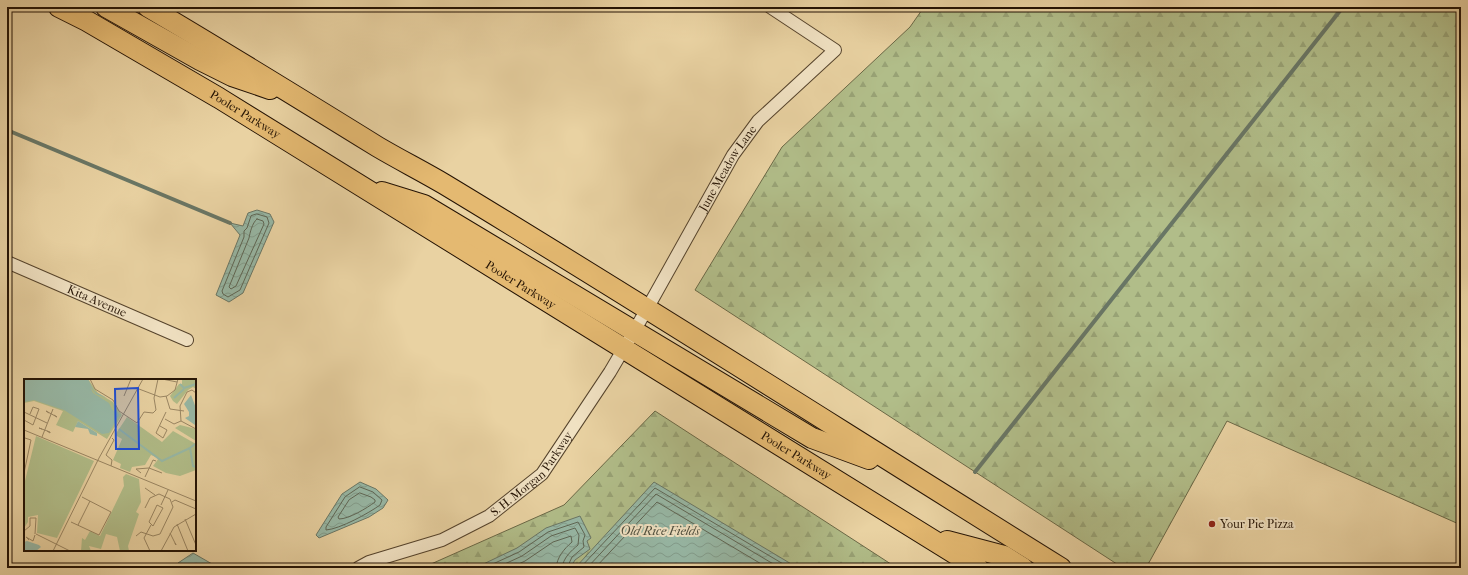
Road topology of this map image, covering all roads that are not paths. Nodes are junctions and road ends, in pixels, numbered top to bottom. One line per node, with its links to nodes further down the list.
1 (59, 7): 6 (main road, Pooler Parkway)
2 (106, 7): 5 (main road)
3 (148, 7): 5 (main road)
4 (770, 7): 8 (street, June Meadow Lane)
5 (306, 102): 8 (main road)
6 (357, 185): 9 (main road); 11 (main road, Pooler Parkway)
7 (7, 262): 10 (street, Kita Avenue)
8 (647, 309): 9 (street, S. H. Morgan Parkway); 12 (main road)
9 (634, 331): 11 (street, S. H. Morgan Parkway); 12 (main road)
10 (187, 340)
11 (623, 348): 13 (main road, Pooler Parkway); 14 (street, S. H. Morgan Parkway)
12 (908, 473): 17 (main road)
13 (926, 536): 15 (main road, Pooler Parkway); 16 (main road)
14 (358, 568)
15 (978, 568)
16 (1023, 568)
17 (1061, 568)

